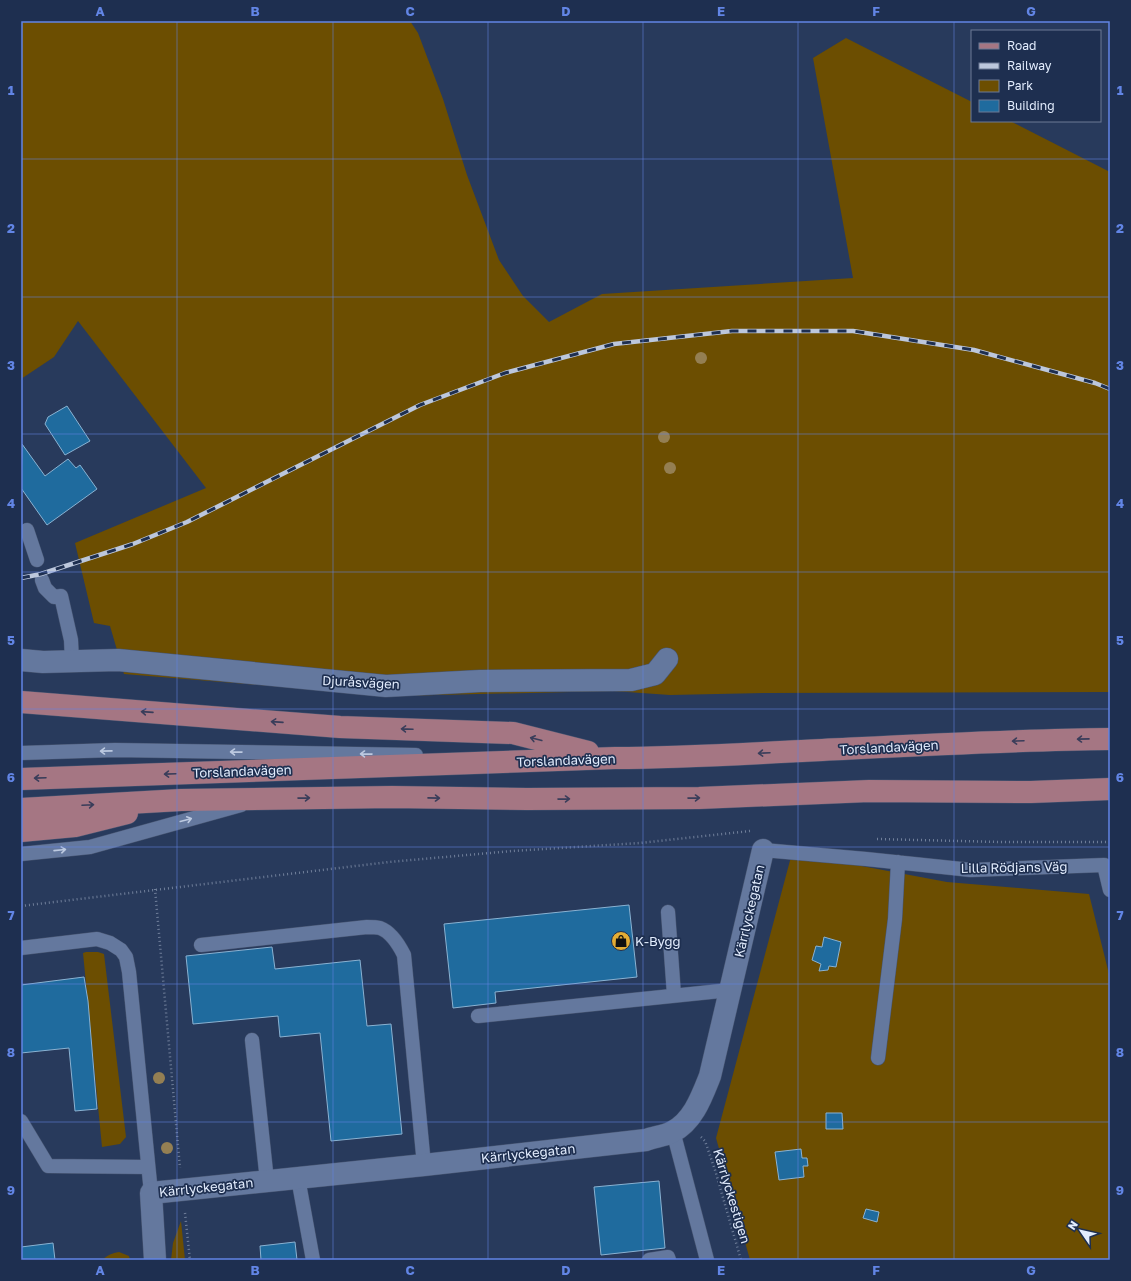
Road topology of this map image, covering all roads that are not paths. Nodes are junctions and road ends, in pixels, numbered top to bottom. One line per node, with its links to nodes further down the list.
1 (27, 530): 2 (lane)
2 (37, 560)
3 (42, 580): 6 (lane)
4 (21, 660): 6 (street, Djuråsvägen)
5 (668, 660): 6 (street, Djuråsvägen)
6 (72, 661)
7 (21, 702): 10 (main road, one-way to 7)
8 (1110, 739): 10 (main road, Torslandavägen, one-way to 10)
9 (21, 753): 10 (lane, one-way to 9)
10 (614, 758): 11 (main road, Torslandavägen, one-way to 11)
11 (21, 779)
12 (1110, 789): 13 (main road, Torslandavägen, one-way to 12)
13 (265, 798): 14 (main road, Torslandavägen); 18 (lane, one-way to 13)
14 (181, 800): 15 (main road, Torslandavägen, one-way to 14); 16 (main road)
15 (21, 809)
16 (21, 831)
17 (759, 841): 19 (lane, Lilla Rödjans Väg); 24 (street, Kärrlyckegatan)
18 (21, 854)
19 (898, 862): 20 (lane, Lilla Rödjans Väg); 28 (lane)
20 (1110, 890)
21 (668, 912): 25 (lane)
22 (200, 946): 31 (lane)
23 (21, 948): 32 (lane)
24 (730, 990): 25 (lane); 30 (street, Kärrlyckegatan)
25 (674, 995): 26 (lane)
26 (478, 1016)
27 (252, 1040): 34 (lane)
28 (878, 1058)
29 (21, 1121): 32 (lane)
30 (680, 1126): 31 (street, Kärrlyckegatan); 40 (lane)
31 (424, 1165): 33 (street, Kärrlyckegatan)
32 (148, 1166): 35 (lane)
33 (298, 1178): 34 (street, Kärrlyckegatan); 37 (lane)
34 (267, 1181): 35 (street, Kärrlyckegatan)
35 (151, 1193): 36 (street, Kärrlyckegatan)
36 (155, 1260)
37 (313, 1260)
38 (649, 1260): 39 (lane)
39 (669, 1260)
40 (707, 1260)

